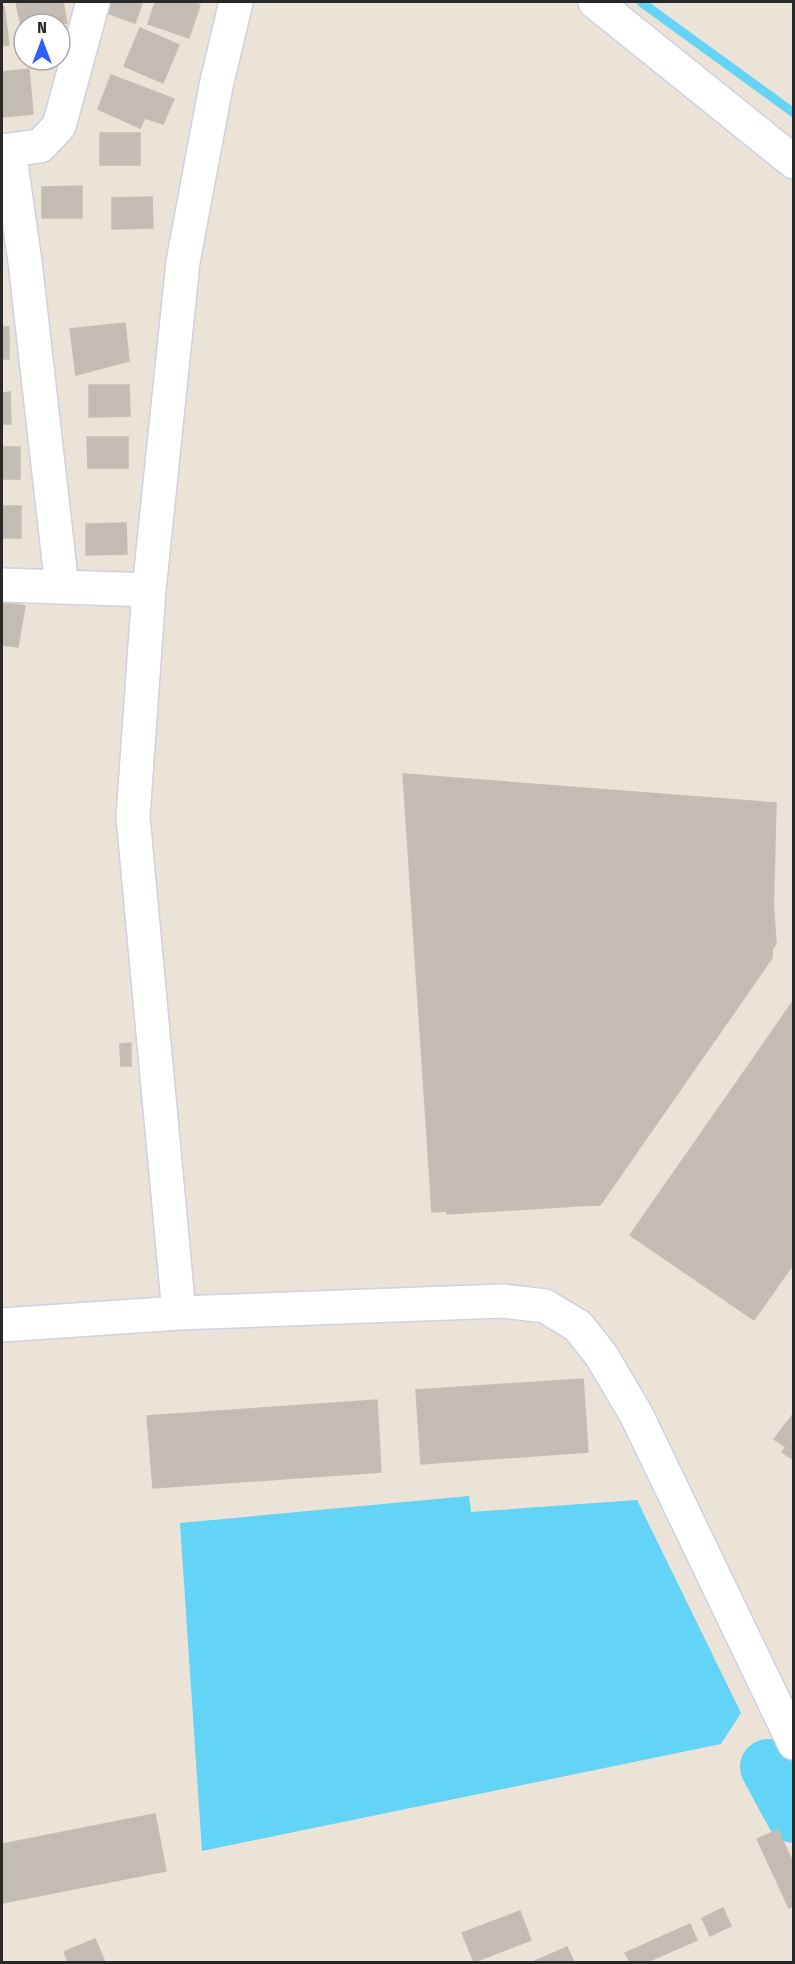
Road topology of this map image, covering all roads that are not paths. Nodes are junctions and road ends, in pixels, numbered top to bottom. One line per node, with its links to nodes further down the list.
1 (93, 2): 4 (street)
2 (236, 2): 8 (street)
3 (595, 2): 5 (street)
4 (5, 151): 7 (street)
5 (794, 162)
6 (2, 585): 7 (street)
7 (62, 587): 8 (street)
8 (149, 590): 9 (street)
9 (179, 1313): 10 (street); 13 (street)
10 (120, 1317): 11 (street); 12 (street)
11 (2, 1325)
12 (2, 1342)
13 (794, 1743)

